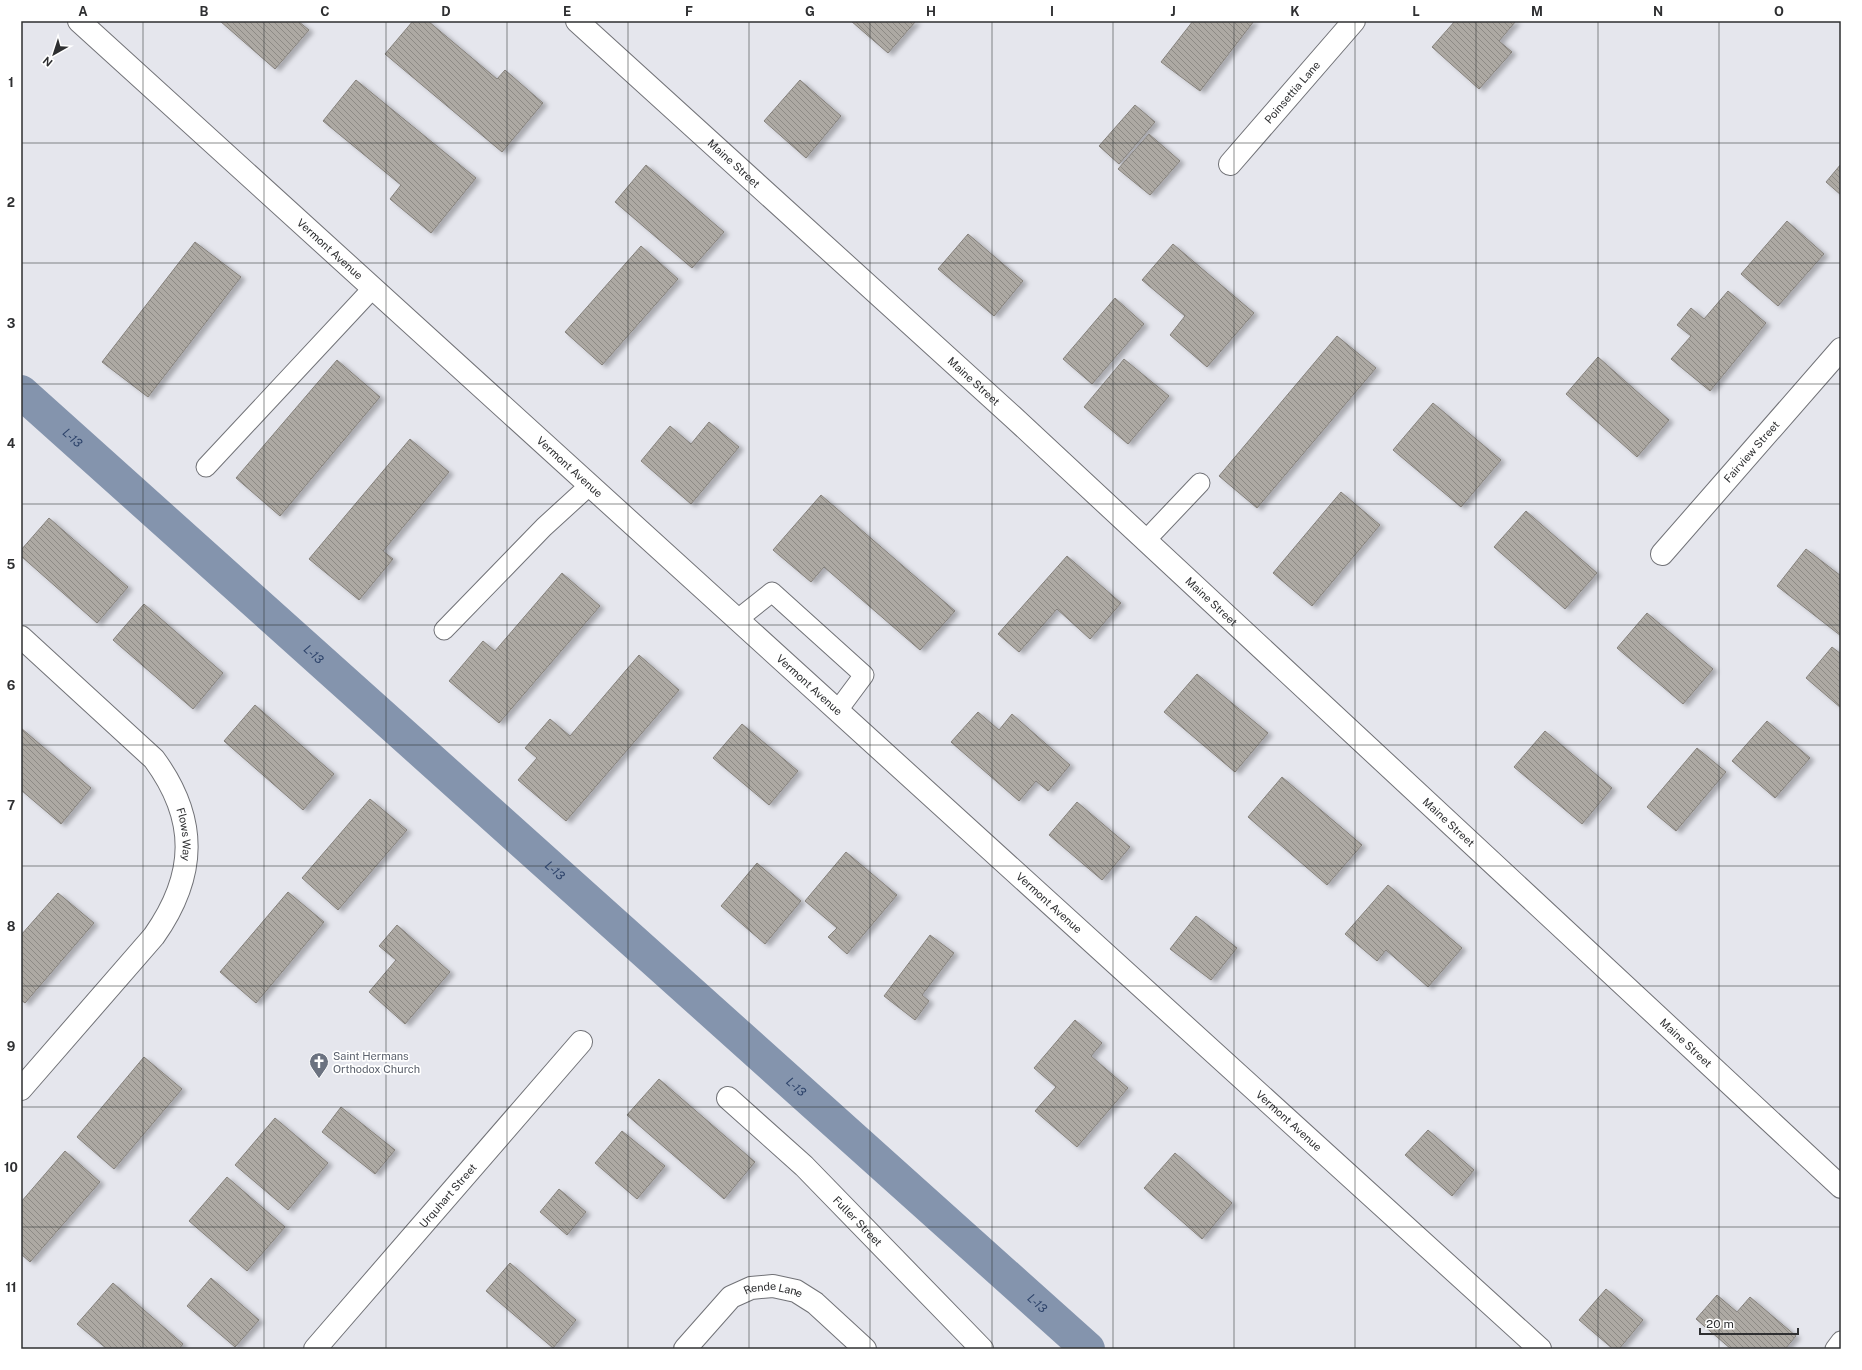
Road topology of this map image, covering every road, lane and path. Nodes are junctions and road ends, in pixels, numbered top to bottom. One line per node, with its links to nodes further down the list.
1 (79, 21): 5 (street, Vermont Avenue)
2 (577, 21): 10 (street, Maine Street)
3 (1354, 21): 4 (street, Poinsettia Lane)
4 (1230, 164)
5 (373, 288): 7 (lane); 9 (street, Vermont Avenue)
6 (1841, 349): 11 (street, Fairview Street)
7 (206, 466)
8 (1200, 483): 10 (lane)
9 (590, 485): 12 (street, Vermont Avenue); 13 (lane)
10 (1145, 540): 19 (street, Maine Street)
11 (1662, 554)
12 (738, 619): 15 (street, Vermont Avenue); 15 (lane)
13 (444, 630)
14 (21, 637): 17 (street, Flows Way)
15 (838, 710): 25 (street, Vermont Avenue)
16 (581, 1042): 21 (street, Urquhart Street)
17 (21, 1089)
18 (728, 1098): 24 (street, Fuller Street)
19 (1841, 1187)
20 (1841, 1341): 26 (lane)
21 (315, 1349)
22 (685, 1349): 23 (street, Rende Lane)
23 (865, 1349)
24 (982, 1349)
25 (1540, 1349)
26 (1835, 1349)

